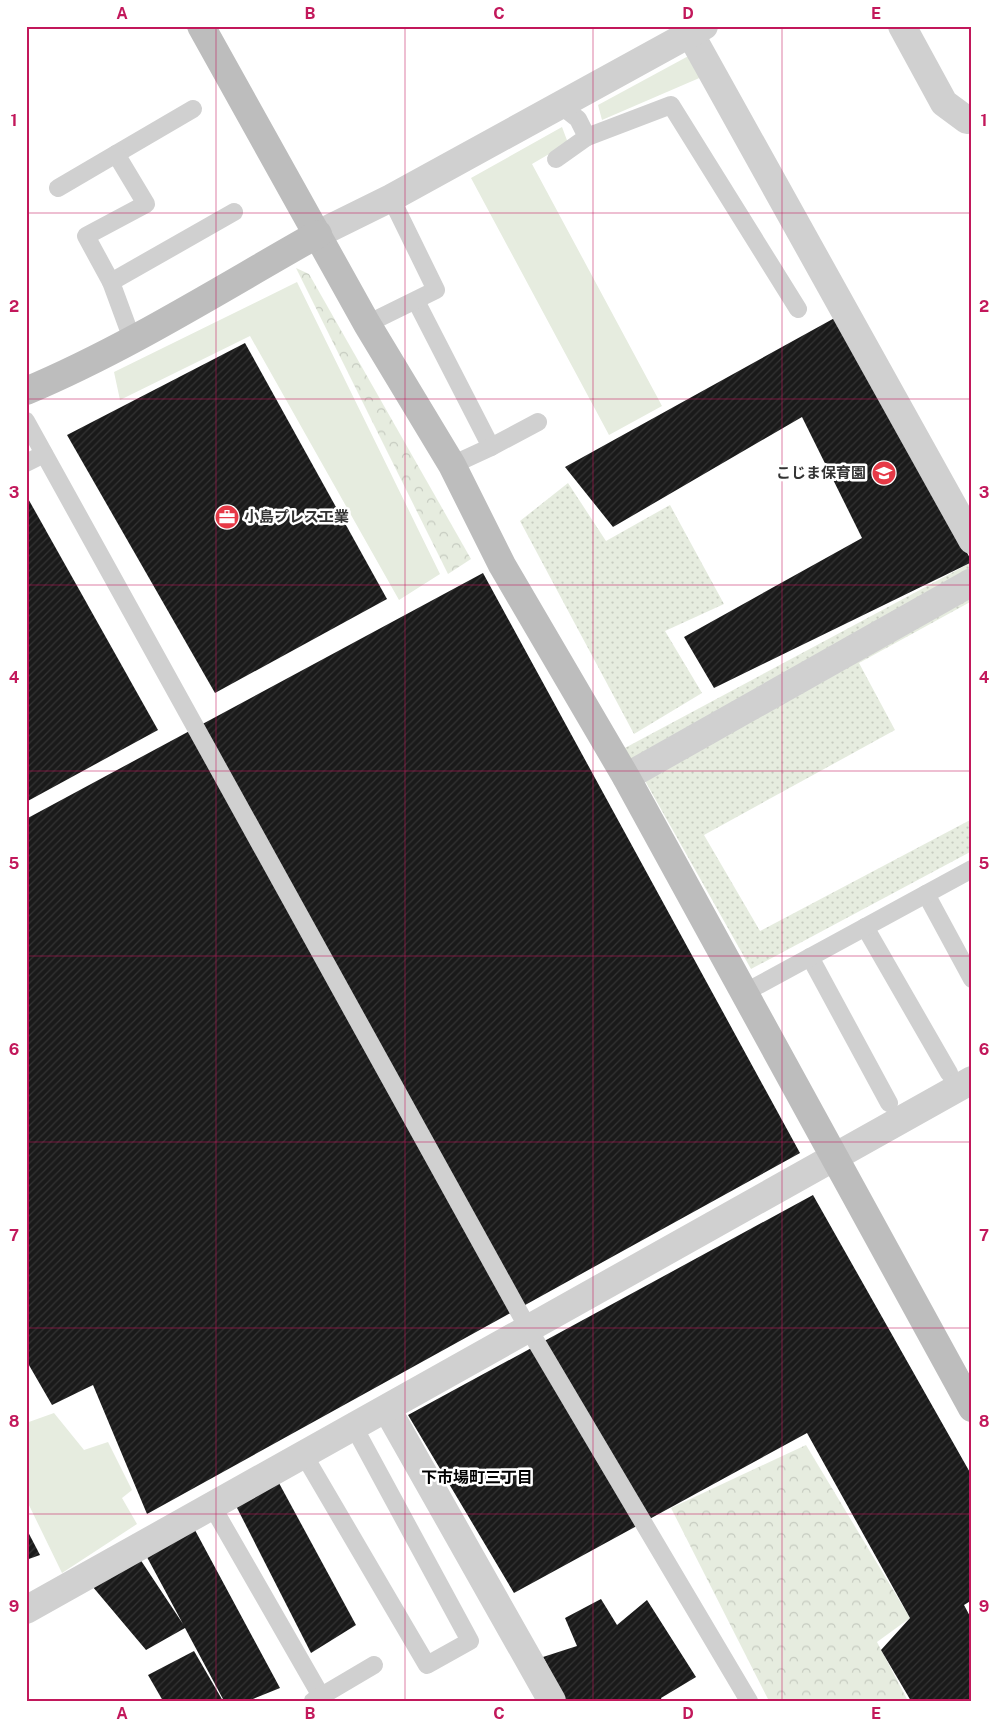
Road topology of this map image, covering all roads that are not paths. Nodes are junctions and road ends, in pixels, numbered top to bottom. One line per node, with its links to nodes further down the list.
1 (202, 26): 13 (street)
2 (902, 26): 6 (street)
3 (693, 29): 4 (street); 26 (street)
4 (560, 105): 7 (lane); 11 (street)
5 (192, 110): 8 (lane)
6 (967, 120)
7 (586, 137): 9 (lane); 16 (lane)
8 (116, 154): 10 (lane); 14 (lane)
9 (556, 159)
10 (58, 188)
11 (391, 198): 13 (street); 15 (lane)
12 (234, 212): 14 (lane)
13 (318, 234): 17 (street); 18 (street)
14 (111, 282): 18 (lane)
15 (416, 301): 17 (lane); 22 (lane)
16 (798, 309)
17 (367, 324): 25 (street)
18 (132, 339): 19 (street)
19 (26, 391)
20 (26, 421): 23 (lane)
21 (538, 422): 22 (lane)
22 (491, 447): 25 (lane)
23 (44, 454): 24 (lane); 38 (lane)
24 (26, 463)
25 (452, 465): 28 (street)
26 (972, 540)
27 (972, 582): 28 (street)
28 (626, 777): 34 (street)
29 (972, 869): 30 (lane)
30 (926, 894): 31 (lane); 33 (lane)
31 (865, 927): 32 (lane); 35 (lane)
32 (810, 957): 34 (lane); 36 (lane)
33 (972, 979)
34 (744, 994): 37 (street)
35 (960, 1077): 37 (street)
36 (889, 1103)
37 (833, 1156): 38 (street); 39 (street)
38 (528, 1328): 40 (street); 48 (lane)
39 (972, 1408)
40 (387, 1409): 41 (street); 47 (street)
41 (354, 1427): 42 (street); 42 (lane)
42 (304, 1455): 43 (street)
43 (212, 1506): 44 (street); 46 (lane)
44 (26, 1610)
45 (374, 1665): 46 (lane)
46 (317, 1698)
47 (552, 1701)
48 (749, 1701)

